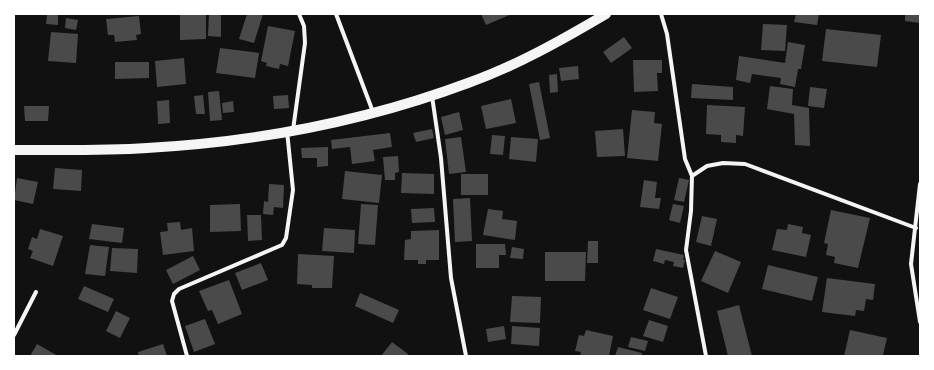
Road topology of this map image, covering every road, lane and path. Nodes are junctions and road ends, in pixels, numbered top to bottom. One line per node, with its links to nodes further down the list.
1 (299, 14): 7 (street)
2 (336, 14): 6 (street)
3 (606, 14): 5 (main road)
4 (661, 14): 9 (street)
5 (432, 96): 6 (main road); 16 (street)
6 (373, 113): 7 (main road)
7 (290, 130): 8 (main road); 15 (street)
8 (14, 150)
9 (692, 176): 11 (street); 17 (street)
10 (920, 184): 11 (street)
11 (916, 228): 13 (street)
12 (36, 292): 14 (street)
13 (920, 322)
14 (14, 335)
15 (187, 356)
16 (466, 356)
17 (706, 356)

